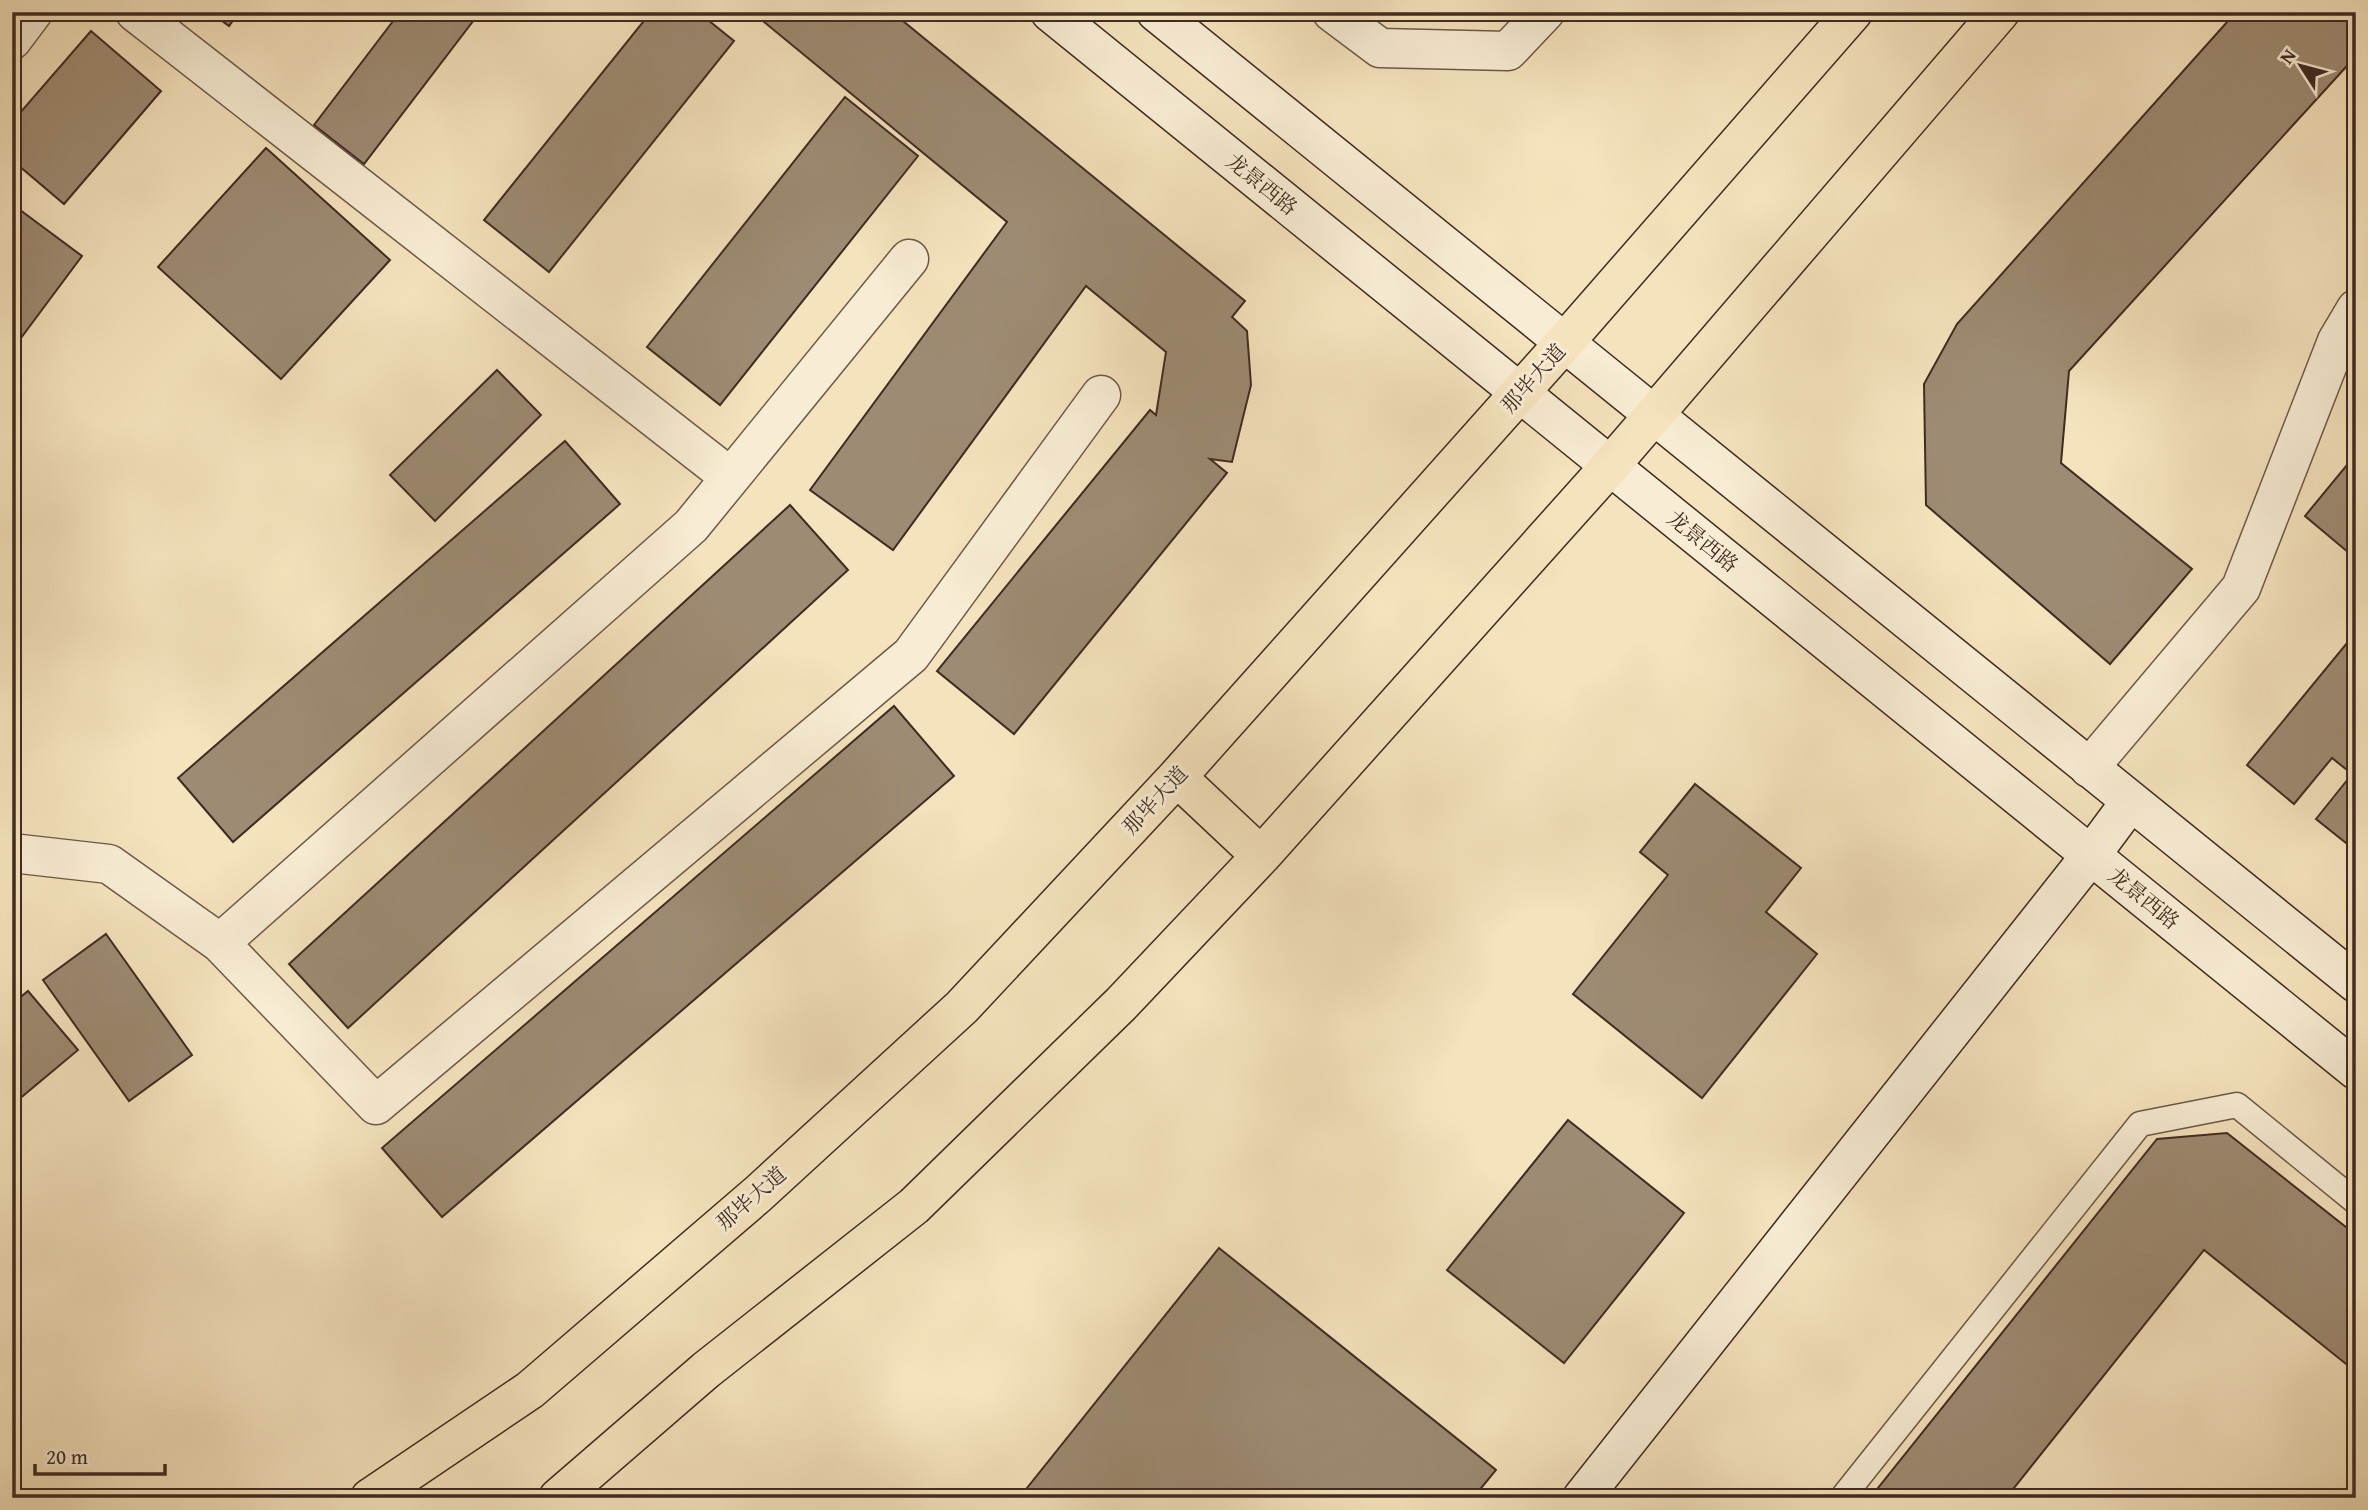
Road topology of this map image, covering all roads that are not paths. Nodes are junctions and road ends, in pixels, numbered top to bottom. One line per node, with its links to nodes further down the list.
1 (33, 12): 9 (street)
2 (135, 12): 17 (street)
3 (1050, 12): 13 (street, 龙景西路)
4 (1156, 12): 12 (street)
5 (1332, 12): 6 (street)
6 (1545, 12)
7 (1853, 12): 12 (main road, 那毕大道)
8 (2000, 12): 15 (main road)
9 (12, 40)
10 (909, 260): 17 (street)
11 (2356, 309): 18 (street)
12 (1564, 342): 13 (main road, 那毕大道); 15 (street)
13 (1520, 393): 16 (street, 龙景西路); 19 (main road, 那毕大道)
14 (1101, 395): 24 (street)
15 (1654, 415): 16 (main road); 18 (street)
16 (1610, 466): 22 (street, 龙景西路); 23 (main road)
17 (730, 477): 24 (street)
18 (2089, 768): 20 (street)
19 (1177, 777): 23 (main road); 28 (main road, 那毕大道)
20 (2131, 801): 22 (street); 25 (street)
21 (12, 853): 24 (street)
22 (2091, 855): 26 (street, 龙景西路); 30 (street)
23 (1261, 856): 29 (main road)
24 (220, 943)
25 (2356, 983)
26 (2356, 1070)
27 (2356, 1202): 31 (lane)
28 (370, 1498)
29 (558, 1498)
30 (1582, 1498)
31 (1842, 1498)

